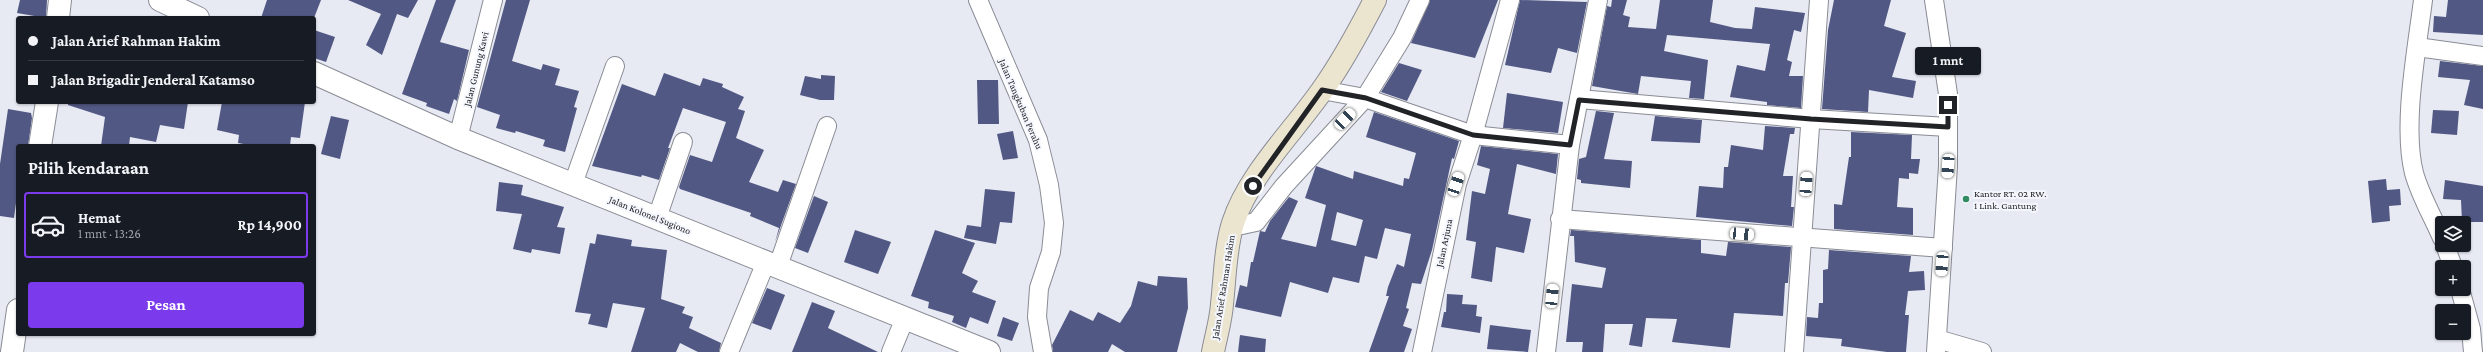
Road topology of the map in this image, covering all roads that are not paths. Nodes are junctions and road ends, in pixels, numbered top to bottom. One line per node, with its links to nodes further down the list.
1 (60, 0): 12 (street)
2 (160, 0): 13 (street)
3 (493, 0): 26 (street, Jalan Gunung Kawi)
4 (978, 0): 46 (street, Jalan Tangkuban Perahu)
5 (1375, 0): 18 (main road, Jalan Arief Rahman Hakim)
6 (1420, 0): 19 (street)
7 (1510, 0): 25 (street, Jalan Arjuna)
8 (1598, 0): 20 (street)
9 (1819, 0): 22 (street)
10 (1934, 0): 24 (street)
11 (2423, 0): 14 (street)
12 (58, 16)
13 (194, 16)
14 (2417, 47): 15 (street); 33 (street)
15 (2483, 56)
16 (615, 66): 30 (street)
17 (316, 74): 26 (street, Jalan Kolonel Sugiono)
18 (1322, 90): 19 (street); 34 (main road, Jalan Arief Rahman Hakim)
19 (1366, 98): 25 (street); 34 (street)
20 (1579, 100): 22 (street); 29 (street)
21 (46, 104): 28 (street)
22 (1811, 119): 24 (street); 35 (street)
23 (827, 126): 37 (street)
24 (1948, 127): 36 (street)
25 (1473, 135): 29 (street); 48 (street, Jalan Arjuna)
26 (458, 138): 30 (street, Jalan Kolonel Sugiono)
27 (683, 142): 31 (street)
28 (40, 144)
29 (1570, 145): 32 (street)
30 (573, 184): 31 (street, Jalan Kolonel Sugiono)
31 (657, 218): 37 (street, Jalan Kolonel Sugiono)
32 (1560, 219): 35 (street); 49 (street)
33 (2435, 222)
34 (1233, 223): 47 (main road, Jalan Arief Rahman Hakim)
35 (1802, 238): 36 (street); 50 (street)
36 (1943, 248): 41 (street)
37 (772, 264): 39 (street, Jalan Kolonel Sugiono); 43 (street)
38 (2462, 296): 52 (street)
39 (905, 318): 44 (street); 45 (street, Jalan Kolonel Sugiono)
40 (16, 324): 42 (street)
41 (1936, 346): 51 (street)
42 (12, 352)
43 (729, 352)
44 (891, 352)
45 (989, 352)
46 (1043, 352)
47 (1213, 352)
48 (1422, 352)
49 (1546, 352)
50 (1794, 352)
51 (1982, 352)
52 (2473, 352)

